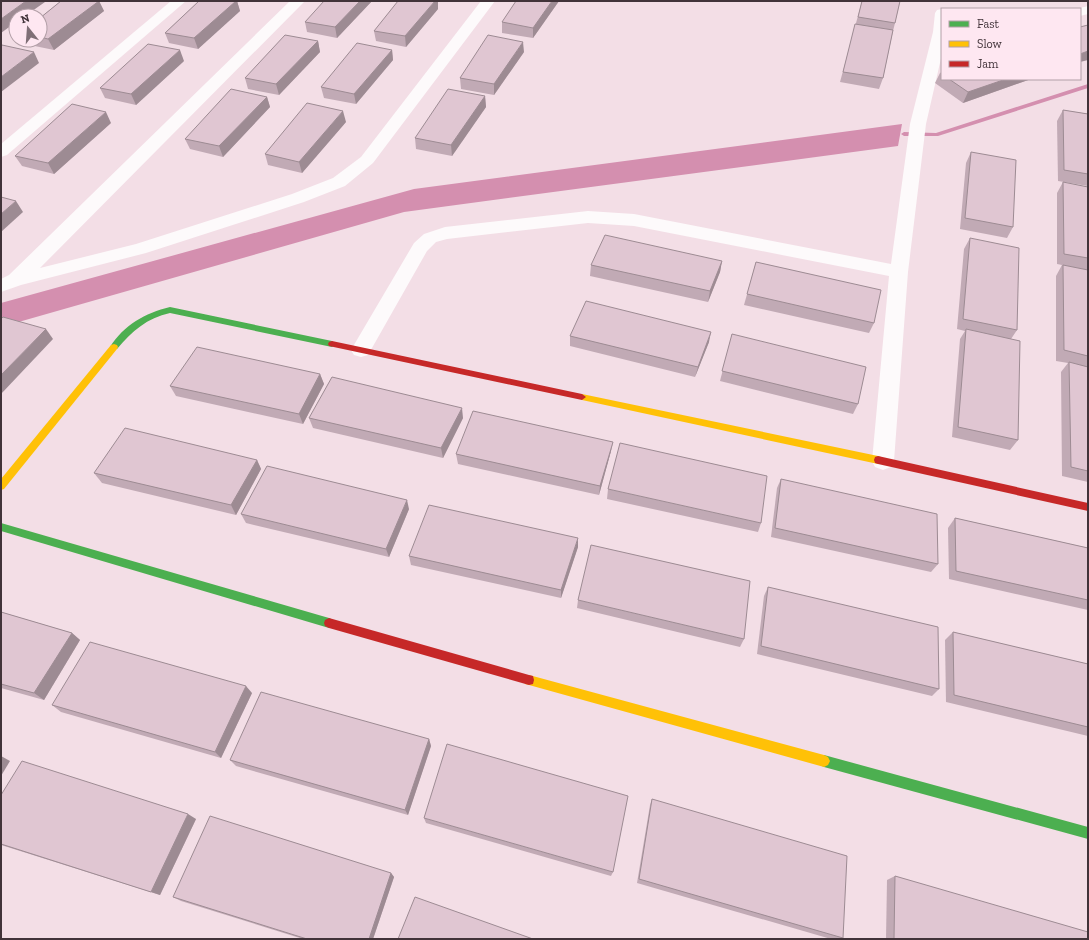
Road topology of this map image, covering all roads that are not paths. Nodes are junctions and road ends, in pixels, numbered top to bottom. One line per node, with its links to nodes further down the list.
1 (179, 1): 5 (street)
2 (298, 1): 7 (street)
3 (488, 1): 7 (street)
4 (941, 32): 6 (street)
5 (1, 152)
6 (899, 272): 8 (street); 9 (street)
7 (8, 283)
8 (361, 350): 9 (street); 10 (street)
9 (883, 461): 11 (street)
10 (1, 486)
11 (1088, 507)
12 (1, 527): 13 (street)
13 (1088, 833)

